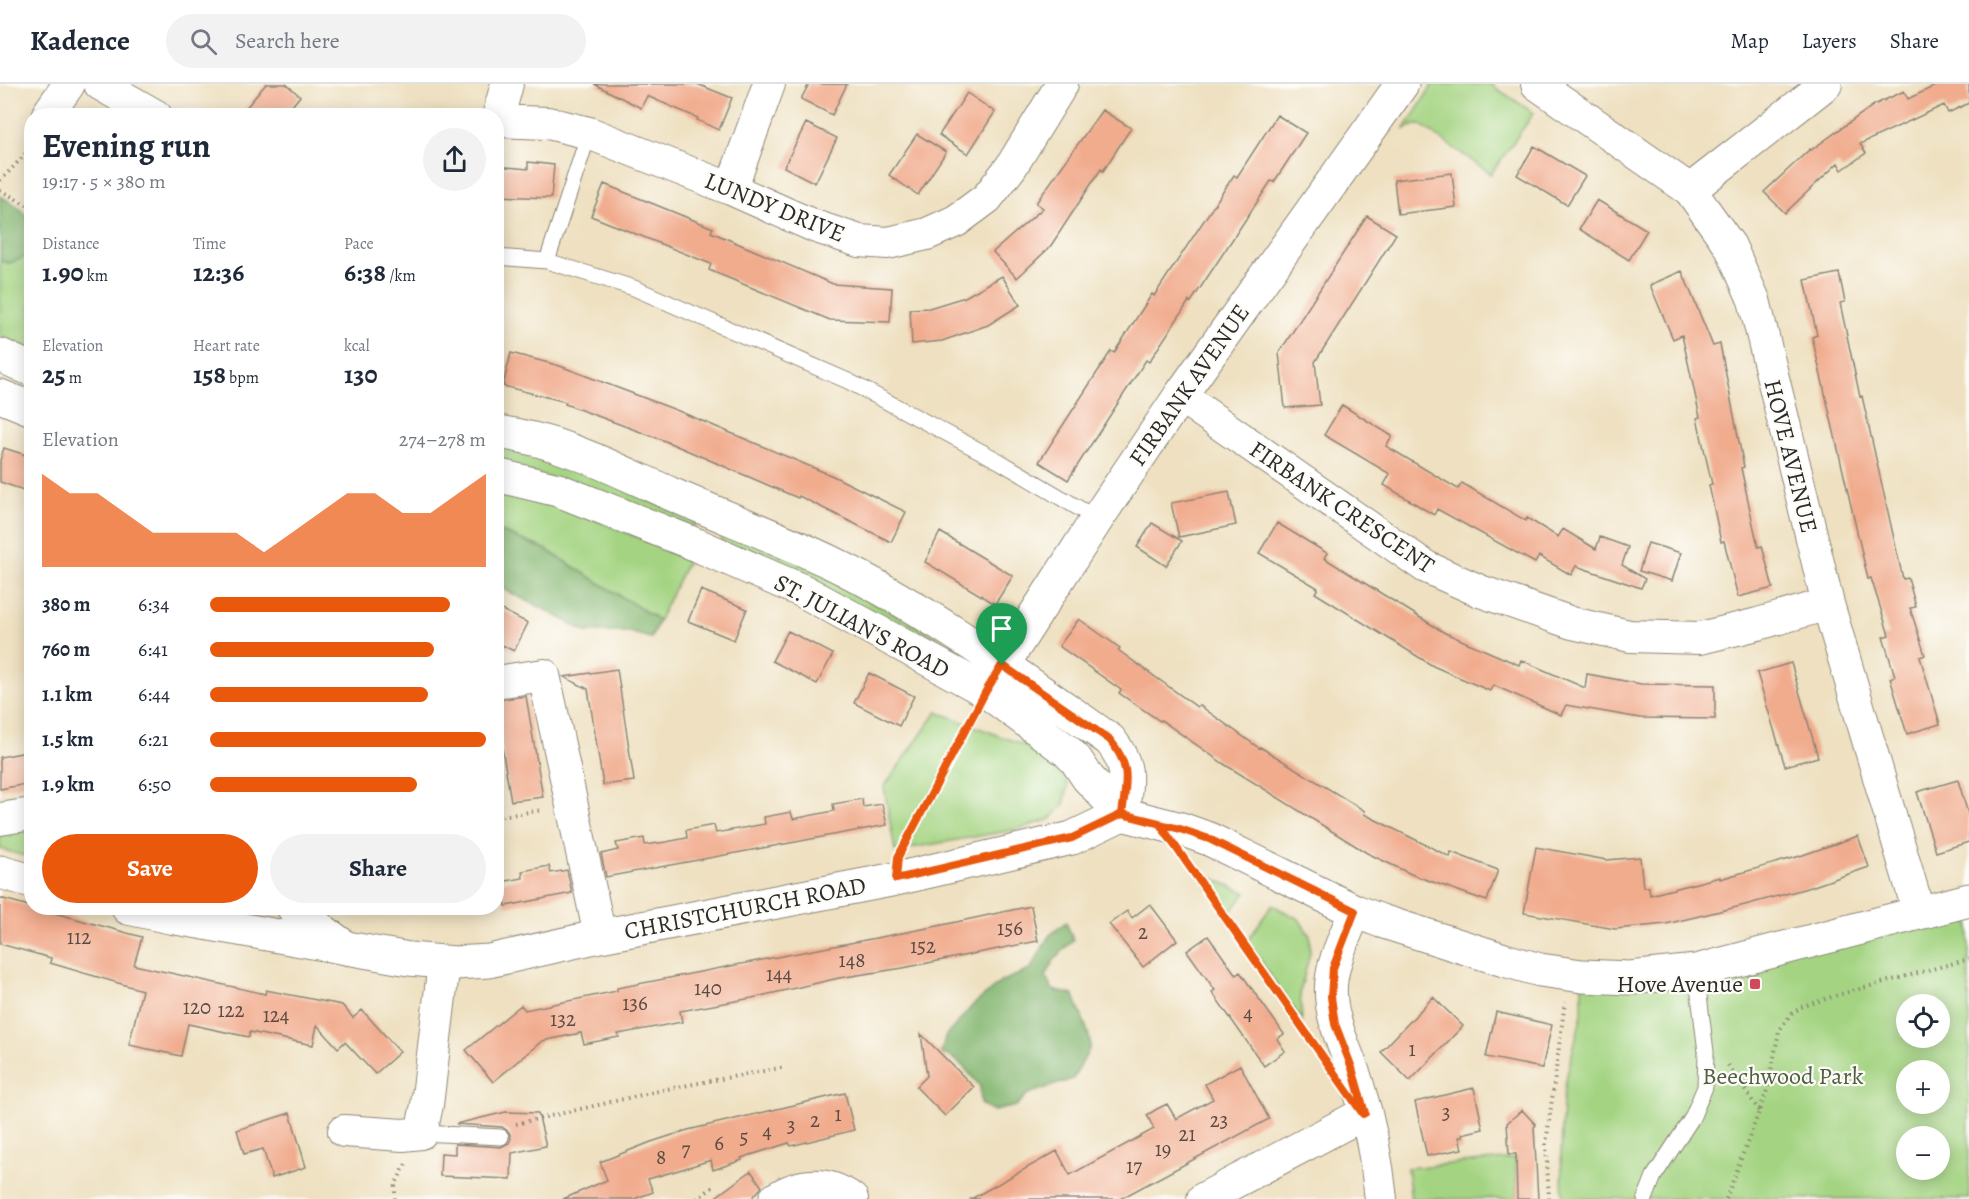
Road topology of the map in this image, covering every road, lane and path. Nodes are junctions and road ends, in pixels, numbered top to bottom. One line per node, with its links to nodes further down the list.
1 (69, 84): 9 (street)
2 (100, 84): 10 (street)
3 (507, 84): 11 (street)
4 (769, 84): 16 (street)
5 (1062, 84): 16 (street, LUNDY DRIVE)
6 (1402, 84): 25 (street, FIRBANK AVENUE)
7 (1538, 84): 18 (street, HOVE AVENUE)
8 (1826, 84): 18 (street)
9 (52, 108)
10 (142, 108)
11 (501, 108)
12 (504, 121): 13 (street, LUNDY DRIVE)
13 (589, 133): 16 (street, LUNDY DRIVE); 21 (lane)
14 (24, 156): 15 (path)
15 (0, 181)
16 (731, 189)
17 (0, 190): 19 (path)
18 (1690, 190): 32 (street, HOVE AVENUE)
19 (24, 203)
20 (504, 258): 21 (lane)
21 (547, 261): 30 (lane)
22 (0, 355): 23 (street)
23 (24, 366)
24 (0, 396): 26 (street)
25 (1180, 396): 30 (street, FIRBANK AVENUE); 32 (street, FIRBANK CRESCENT)
26 (24, 406)
27 (504, 433): 29 (street, ST. JULIAN'S ROAD)
28 (504, 476): 31 (street, ST. JULIAN'S ROAD)
29 (709, 510): 31 (street); 33 (street, ST. JULIAN'S ROAD)
30 (1097, 519): 33 (street, FIRBANK AVENUE)
31 (697, 545): 33 (street, ST. JULIAN'S ROAD)
32 (1828, 604): 46 (street, HOVE AVENUE)
33 (994, 678): 36 (street, ST. JULIAN'S ROAD); 43 (path)
34 (504, 681): 35 (street)
35 (571, 804): 38 (path); 49 (street)
36 (1122, 814): 43 (street, CHRISTCHURCH ROAD); 45 (street)
37 (24, 815): 39 (street)
38 (504, 816)
39 (0, 819)
40 (1186, 862): 55 (path)
41 (0, 872): 42 (street)
42 (24, 879)
43 (896, 879): 49 (street, CHRISTCHURCH ROAD)
44 (1969, 900): 46 (street)
45 (1355, 911): 54 (street); 57 (street)
46 (1919, 913): 53 (street)
47 (161, 915): 50 (street, CHRISTCHURCH ROAD)
48 (302, 915): 50 (street)
49 (600, 936): 52 (street, CHRISTCHURCH ROAD)
50 (348, 950): 52 (street, CHRISTCHURCH ROAD)
51 (1969, 959): 69 (path)
52 (444, 963): 59 (street)
53 (1696, 971): 54 (street); 68 (lane)
54 (1568, 974): 67 (path)
55 (1308, 1036)
56 (785, 1067): 60 (path)
57 (1365, 1113): 65 (street); 66 (street)
58 (344, 1131): 59 (street)
59 (421, 1133): 60 (lane)
60 (501, 1137)
61 (713, 1187): 62 (path)
62 (697, 1199)
63 (775, 1199): 64 (street)
64 (852, 1199)
65 (1203, 1199)
66 (1381, 1199)
67 (1549, 1199)
68 (1645, 1199)
69 (1726, 1199)

